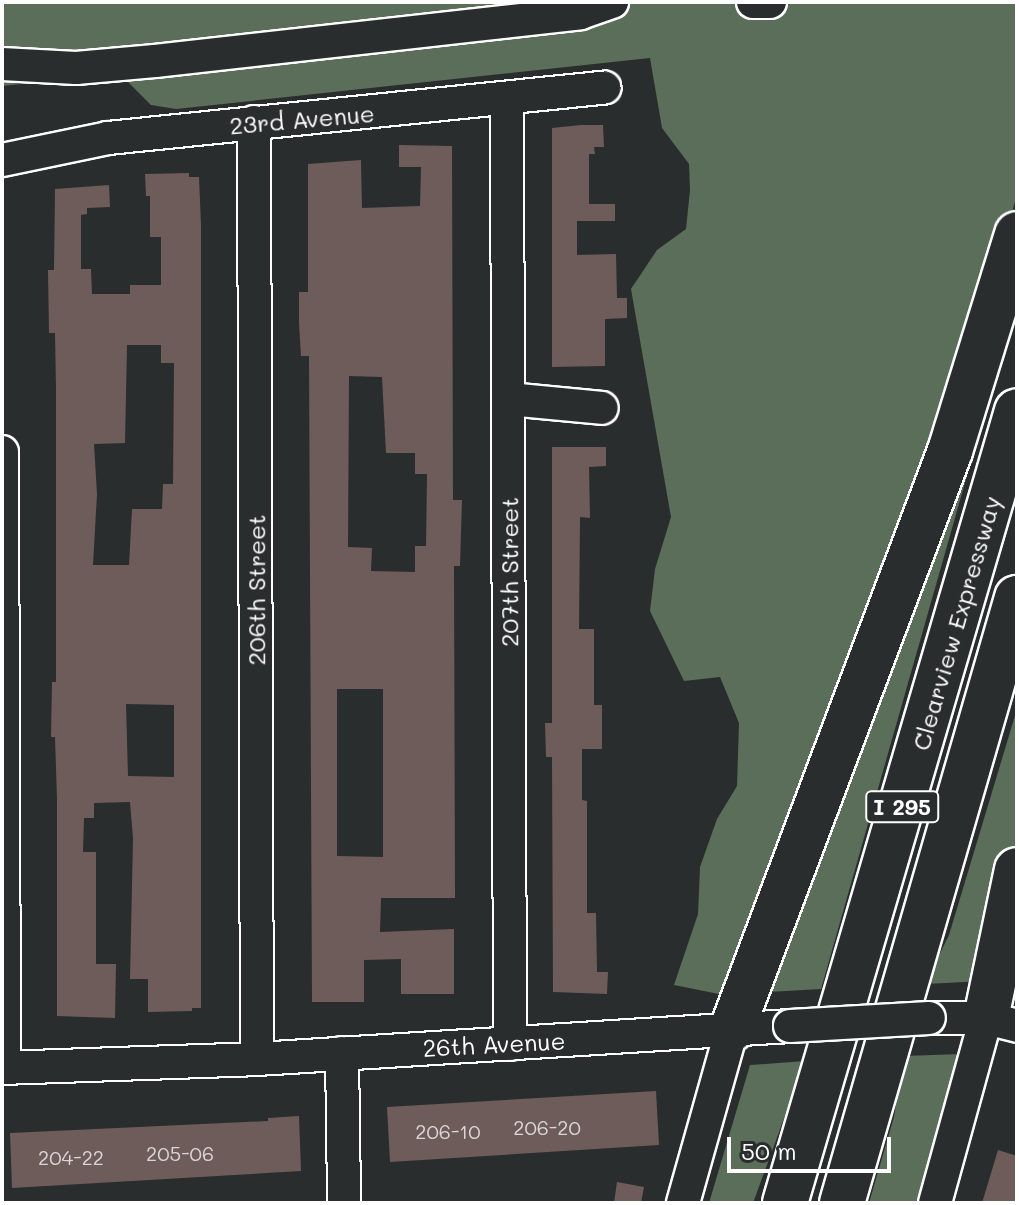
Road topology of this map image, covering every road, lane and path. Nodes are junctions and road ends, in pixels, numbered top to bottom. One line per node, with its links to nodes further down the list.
1 (612, 2): 4 (street)
2 (753, 2): 3 (street)
3 (770, 2)
4 (2, 64)
5 (604, 88): 6 (street, 23rd Avenue)
6 (507, 100): 7 (street, 23rd Avenue); 10 (street, 207th Street)
7 (254, 122): 8 (street, 23rd Avenue); 20 (street, 206th Street)
8 (2, 160)
9 (1017, 234): 17 (highway)
10 (509, 399): 11 (street); 18 (street, 207th Street)
11 (602, 408)
12 (1017, 411): 24 (highway, Clearview Expressway / I 295)
13 (2, 452): 21 (street)
14 (1017, 598): 25 (highway, I 295)
15 (1017, 870): 16 (highway)
16 (1007, 1017): 17 (street, 26th Avenue, bridge); 26 (street)
17 (732, 1029): 18 (street, 26th Avenue); 23 (street)
18 (510, 1044): 19 (street, 26th Avenue)
19 (342, 1053): 20 (street, 26th Avenue); 22 (street)
20 (257, 1059): 21 (street, 26th Avenue)
21 (3, 1068)
22 (344, 1203)
23 (683, 1203)
24 (785, 1203)
25 (842, 1203)
26 (935, 1203)

